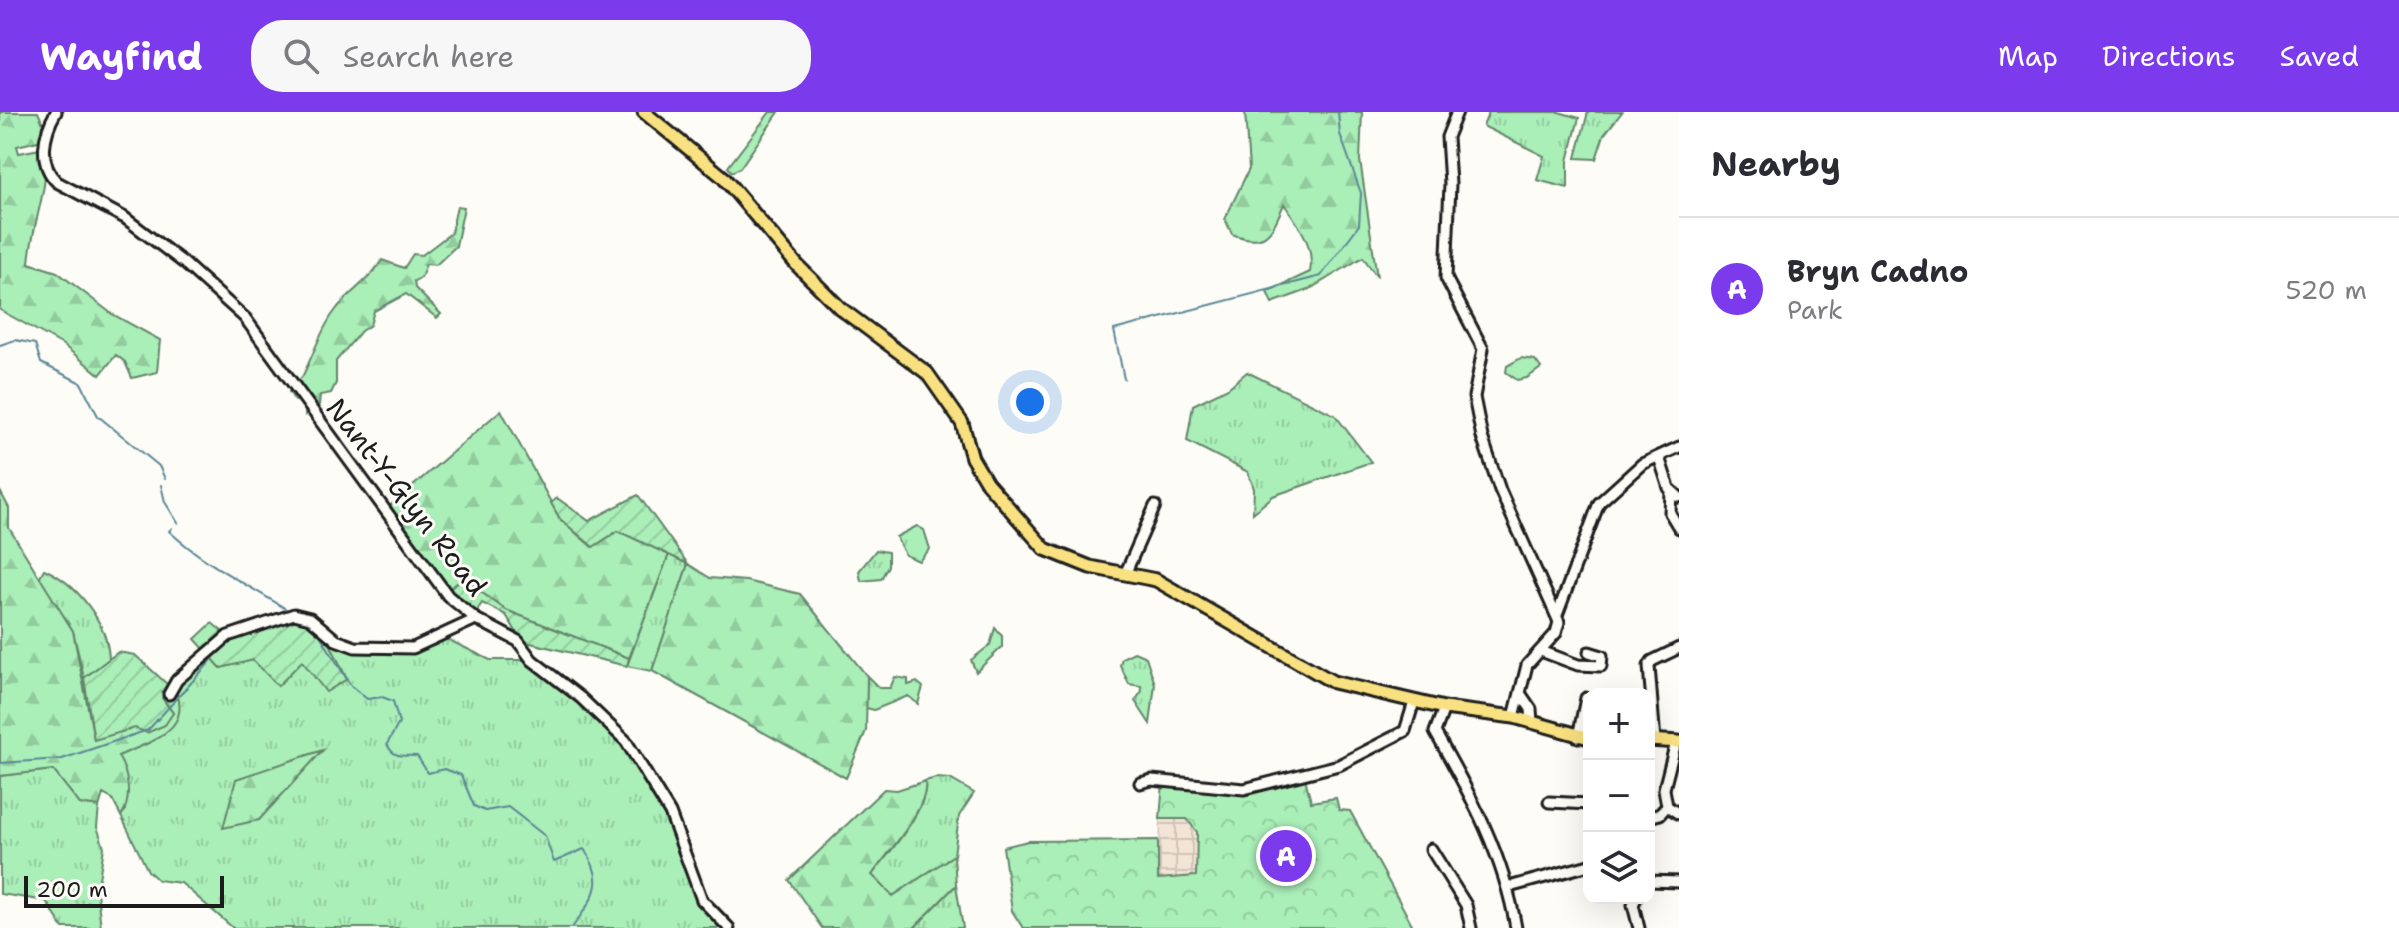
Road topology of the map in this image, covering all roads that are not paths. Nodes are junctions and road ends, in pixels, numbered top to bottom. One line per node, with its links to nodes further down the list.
1 (56, 112): 11 (street, Nant-Y-Glyn Road)
2 (644, 112): 9 (main road)
3 (1457, 112): 10 (street)
4 (1679, 447): 5 (street)
5 (1659, 457): 6 (street); 10 (street)
6 (1675, 495): 8 (street)
7 (1155, 506): 9 (street)
8 (1679, 528)
9 (1126, 572): 18 (main road)
10 (1557, 615): 13 (street)
11 (476, 619): 17 (street); 39 (street, Nant-Y-Glyn Road)
12 (1679, 648): 15 (street)
13 (1541, 651): 14 (street); 16 (street)
14 (1589, 652)
15 (1650, 688)
16 (1520, 689): 21 (street); 22 (street)
17 (169, 694)
18 (1414, 702): 20 (main road); 27 (street)
19 (1581, 702): 23 (street)
20 (1444, 708): 21 (main road); 37 (street)
21 (1514, 717): 22 (main road)
22 (1532, 722): 24 (main road)
23 (1583, 726)
24 (1583, 738)
25 (1655, 741): 26 (main road)
26 (1678, 742): 30 (street)
27 (1140, 783)
28 (1549, 802): 29 (street)
29 (1583, 804)
30 (1667, 806): 31 (street); 32 (street)
31 (1679, 814)
32 (1655, 815)
33 (1431, 849): 40 (street)
34 (1583, 867): 37 (street)
35 (1655, 881): 36 (street)
36 (1679, 882)
37 (1509, 887): 41 (street)
38 (1633, 904): 42 (street)
39 (729, 928)
40 (1471, 928)
41 (1516, 928)
42 (1639, 928)

